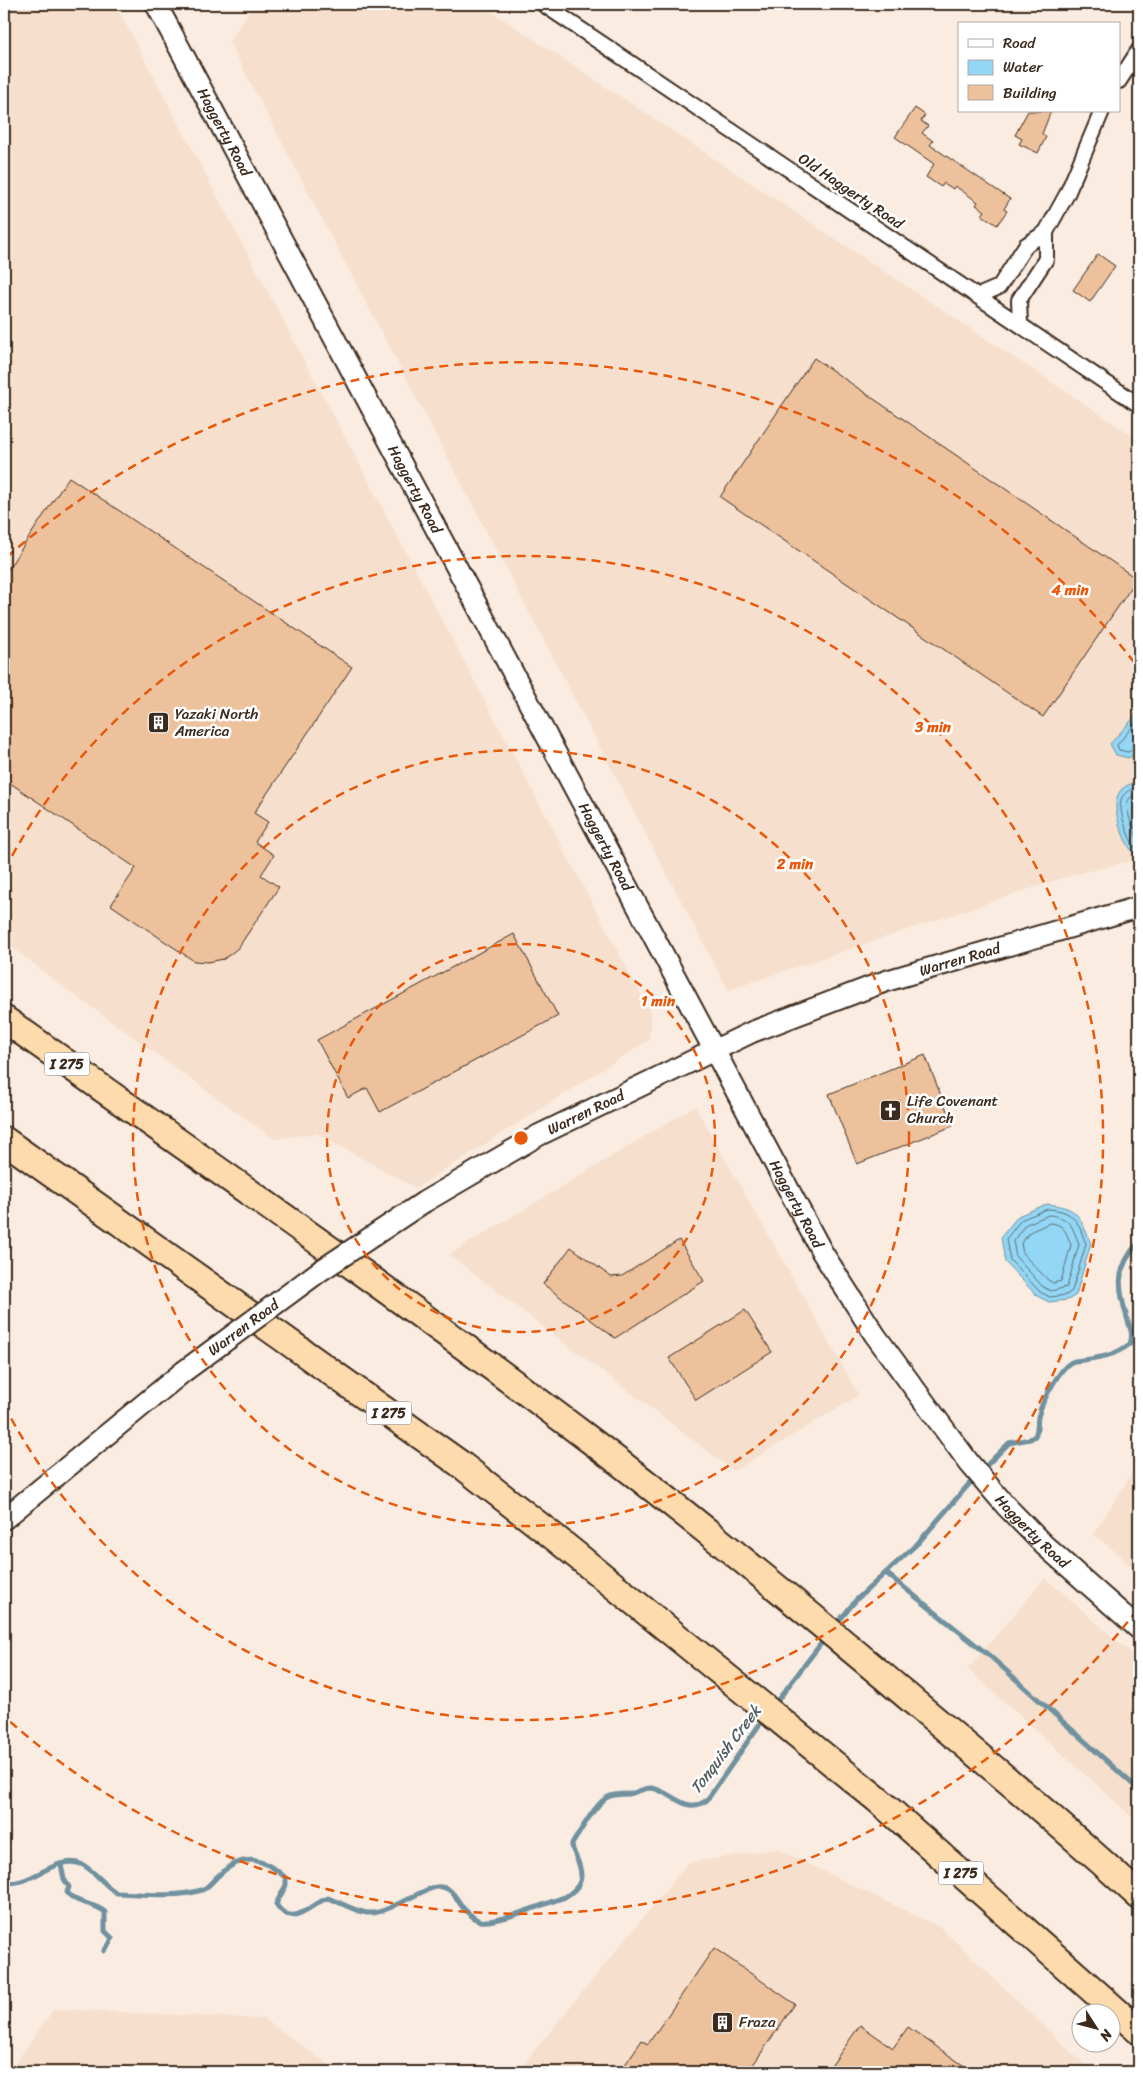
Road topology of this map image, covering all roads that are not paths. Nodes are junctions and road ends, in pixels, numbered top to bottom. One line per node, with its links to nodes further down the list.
1 (156, 4): 12 (main road, Haggerty Road)
2 (543, 4): 7 (street, Old Haggerty Road)
3 (1139, 50): 4 (street)
4 (1120, 79)
5 (1102, 112): 6 (street)
6 (1046, 232): 7 (street); 8 (street)
7 (978, 296): 8 (street, Old Haggerty Road)
8 (1020, 324): 9 (street, Old Haggerty Road)
9 (1139, 405)
10 (1139, 907): 12 (main road, Warren Road)
11 (4, 1019): 16 (highway, I 275)
12 (712, 1050): 14 (main road, Warren Road, bridge); 15 (main road, Haggerty Road)
13 (4, 1140): 17 (highway, I 275)
14 (4, 1519)
15 (1139, 1629)
16 (1139, 1896)
17 (1139, 2031)

